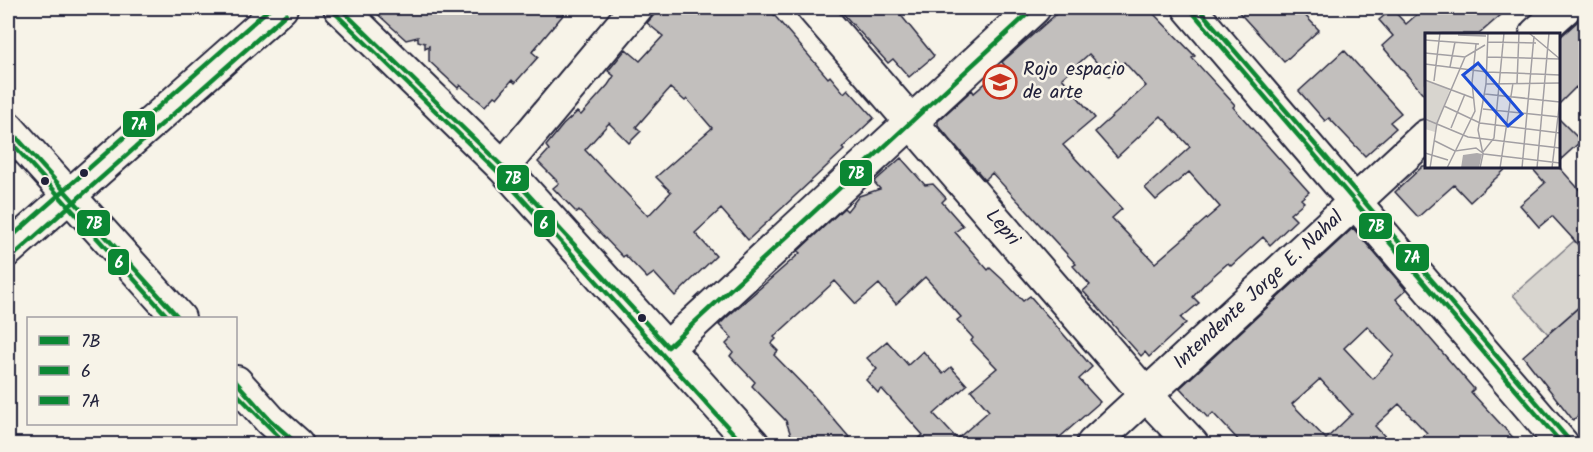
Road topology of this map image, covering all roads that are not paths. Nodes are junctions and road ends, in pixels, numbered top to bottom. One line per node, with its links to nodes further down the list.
1 (281, 8): 13 (street)
2 (340, 8): 12 (street)
3 (636, 8): 12 (street)
4 (813, 8): 9 (street, Lepri)
5 (1034, 8): 9 (street)
6 (1189, 8): 14 (street)
7 (1565, 8): 8 (street)
8 (1537, 33)
9 (910, 122): 17 (street); 19 (street, Lepri)
10 (8, 128): 13 (street)
11 (1425, 137): 14 (street, Intendente Jorge E. Nahal)
12 (503, 167): 17 (street)
13 (69, 195): 15 (street); 16 (street)
14 (1356, 202): 19 (street, Intendente Jorge E. Nahal); 24 (street)
15 (8, 250)
16 (178, 317)
17 (668, 347): 21 (street)
18 (237, 383): 20 (street)
19 (1146, 395): 22 (street, Intendente Jorge E. Nahal); 23 (street, Lepri)
20 (297, 444)
21 (753, 444)
22 (1094, 444)
23 (1192, 444)
24 (1563, 444)

